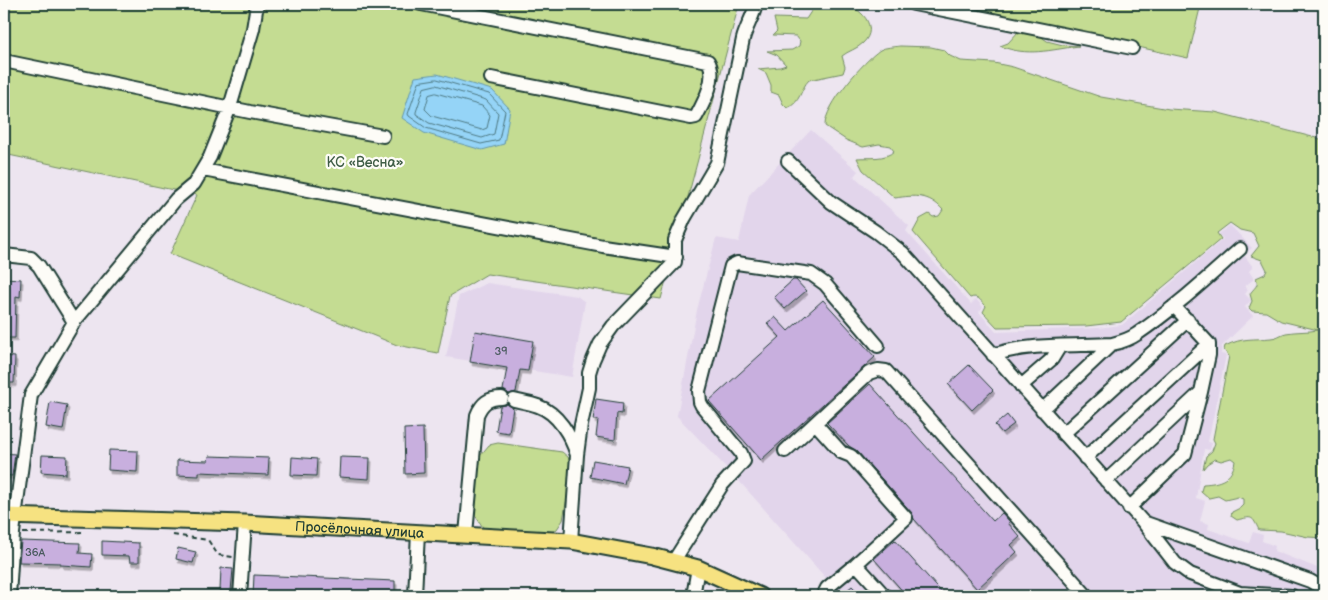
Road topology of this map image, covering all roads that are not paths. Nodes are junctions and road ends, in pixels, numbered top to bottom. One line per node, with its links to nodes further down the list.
1 (257, 4): 8 (street)
2 (421, 4): 7 (street)
3 (756, 4): 14 (street)
4 (914, 4): 5 (street)
5 (1132, 48)
6 (4, 61): 8 (street)
7 (491, 78)
8 (230, 107): 9 (street); 11 (street)
9 (383, 136)
10 (788, 161): 22 (street)
11 (203, 170): 14 (street); 17 (street)
12 (1240, 249): 15 (street)
13 (4, 255): 17 (street)
14 (676, 257): 29 (street)
15 (1174, 306): 16 (street); 18 (street)
16 (1188, 320): 19 (street); 27 (street)
17 (74, 322): 33 (street)
18 (1112, 344): 21 (street); 25 (street)
19 (1209, 344): 24 (street); 30 (street)
20 (878, 346): 39 (street)
21 (1060, 346): 22 (street); 23 (street)
22 (993, 355): 23 (street)
23 (1021, 386): 25 (street)
24 (1201, 392): 31 (street); 32 (street)
25 (1042, 410): 27 (street)
26 (815, 423): 28 (street); 40 (street); 50 (street)
27 (1063, 434): 30 (street)
28 (785, 451)
29 (577, 455): 37 (street); 38 (street)
30 (1085, 458): 31 (street)
31 (1106, 481): 32 (street)
32 (1129, 508): 34 (street)
33 (10, 516): 35 (main road, Просёлочная улица); 43 (street)
34 (1143, 522): 42 (street); 51 (street)
35 (244, 523): 36 (main road, Просёлочная улица); 44 (street)
36 (418, 532): 37 (main road, Просёлочная улица); 45 (street)
37 (466, 534): 38 (main road, Просёлочная улица)
38 (571, 541): 39 (main road, Просёлочная улица)
39 (673, 562): 41 (main road, Просёлочная улица)
40 (856, 564): 48 (street); 49 (street)
41 (705, 570): 46 (street); 47 (main road, Просёлочная улица)
42 (1324, 589)
43 (9, 596)
44 (240, 596)
45 (415, 596)
46 (693, 596)
47 (760, 596)
48 (823, 596)
49 (885, 596)
50 (1087, 596)
51 (1292, 596)

